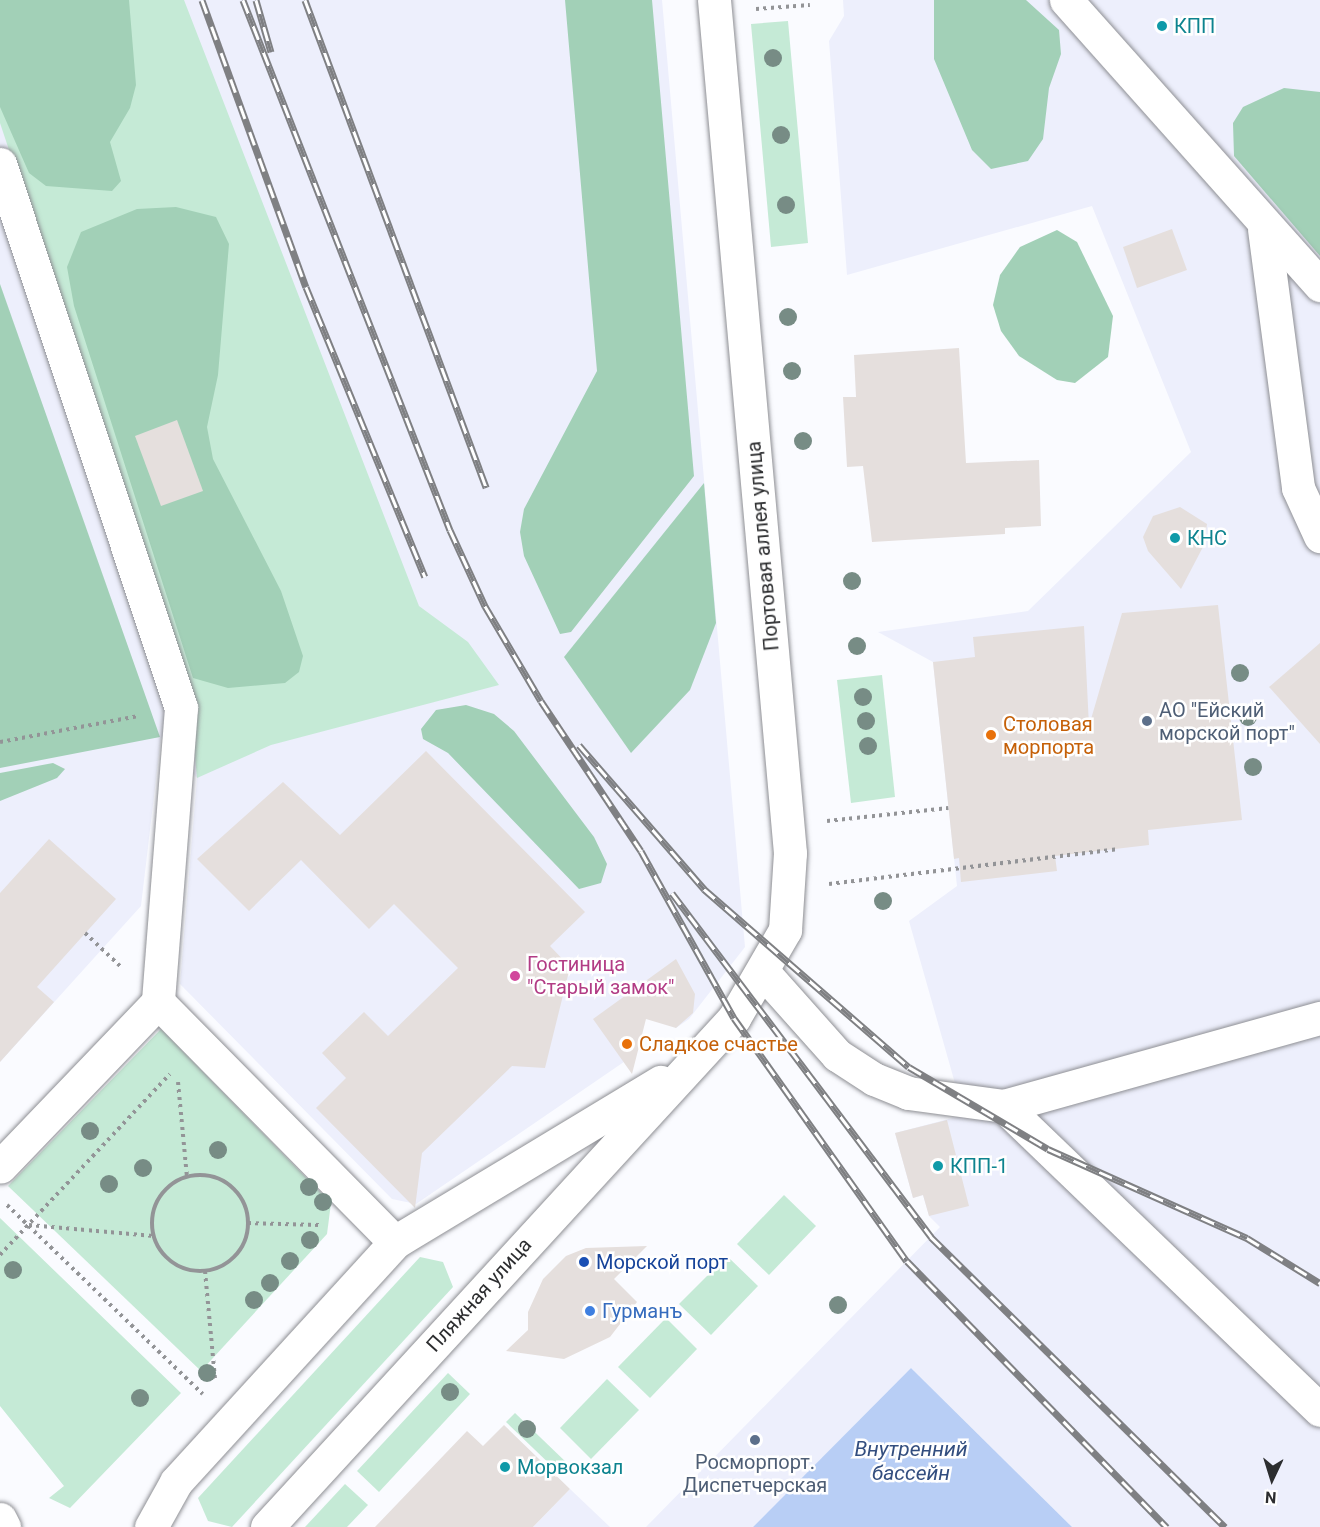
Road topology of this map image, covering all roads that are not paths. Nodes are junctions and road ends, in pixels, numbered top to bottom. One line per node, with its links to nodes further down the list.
1 (714, 0): 7 (street, Портовая аллея улица)
2 (1066, 0): 4 (street)
3 (0, 164): 8 (street)
4 (1264, 229): 5 (street); 6 (street)
5 (1320, 285)
6 (1320, 536)
7 (764, 973): 10 (street, Портовая аллея улица); 11 (street)
8 (158, 1002): 12 (street); 13 (street)
9 (1320, 1018): 11 (street)
10 (692, 1062): 13 (street); 18 (street, Пляжная улица)
11 (1004, 1106): 14 (street)
12 (0, 1167)
13 (395, 1242): 17 (street)
14 (1320, 1410)
15 (0, 1520): 16 (street)
16 (4, 1527)
17 (151, 1527)
18 (267, 1527)

